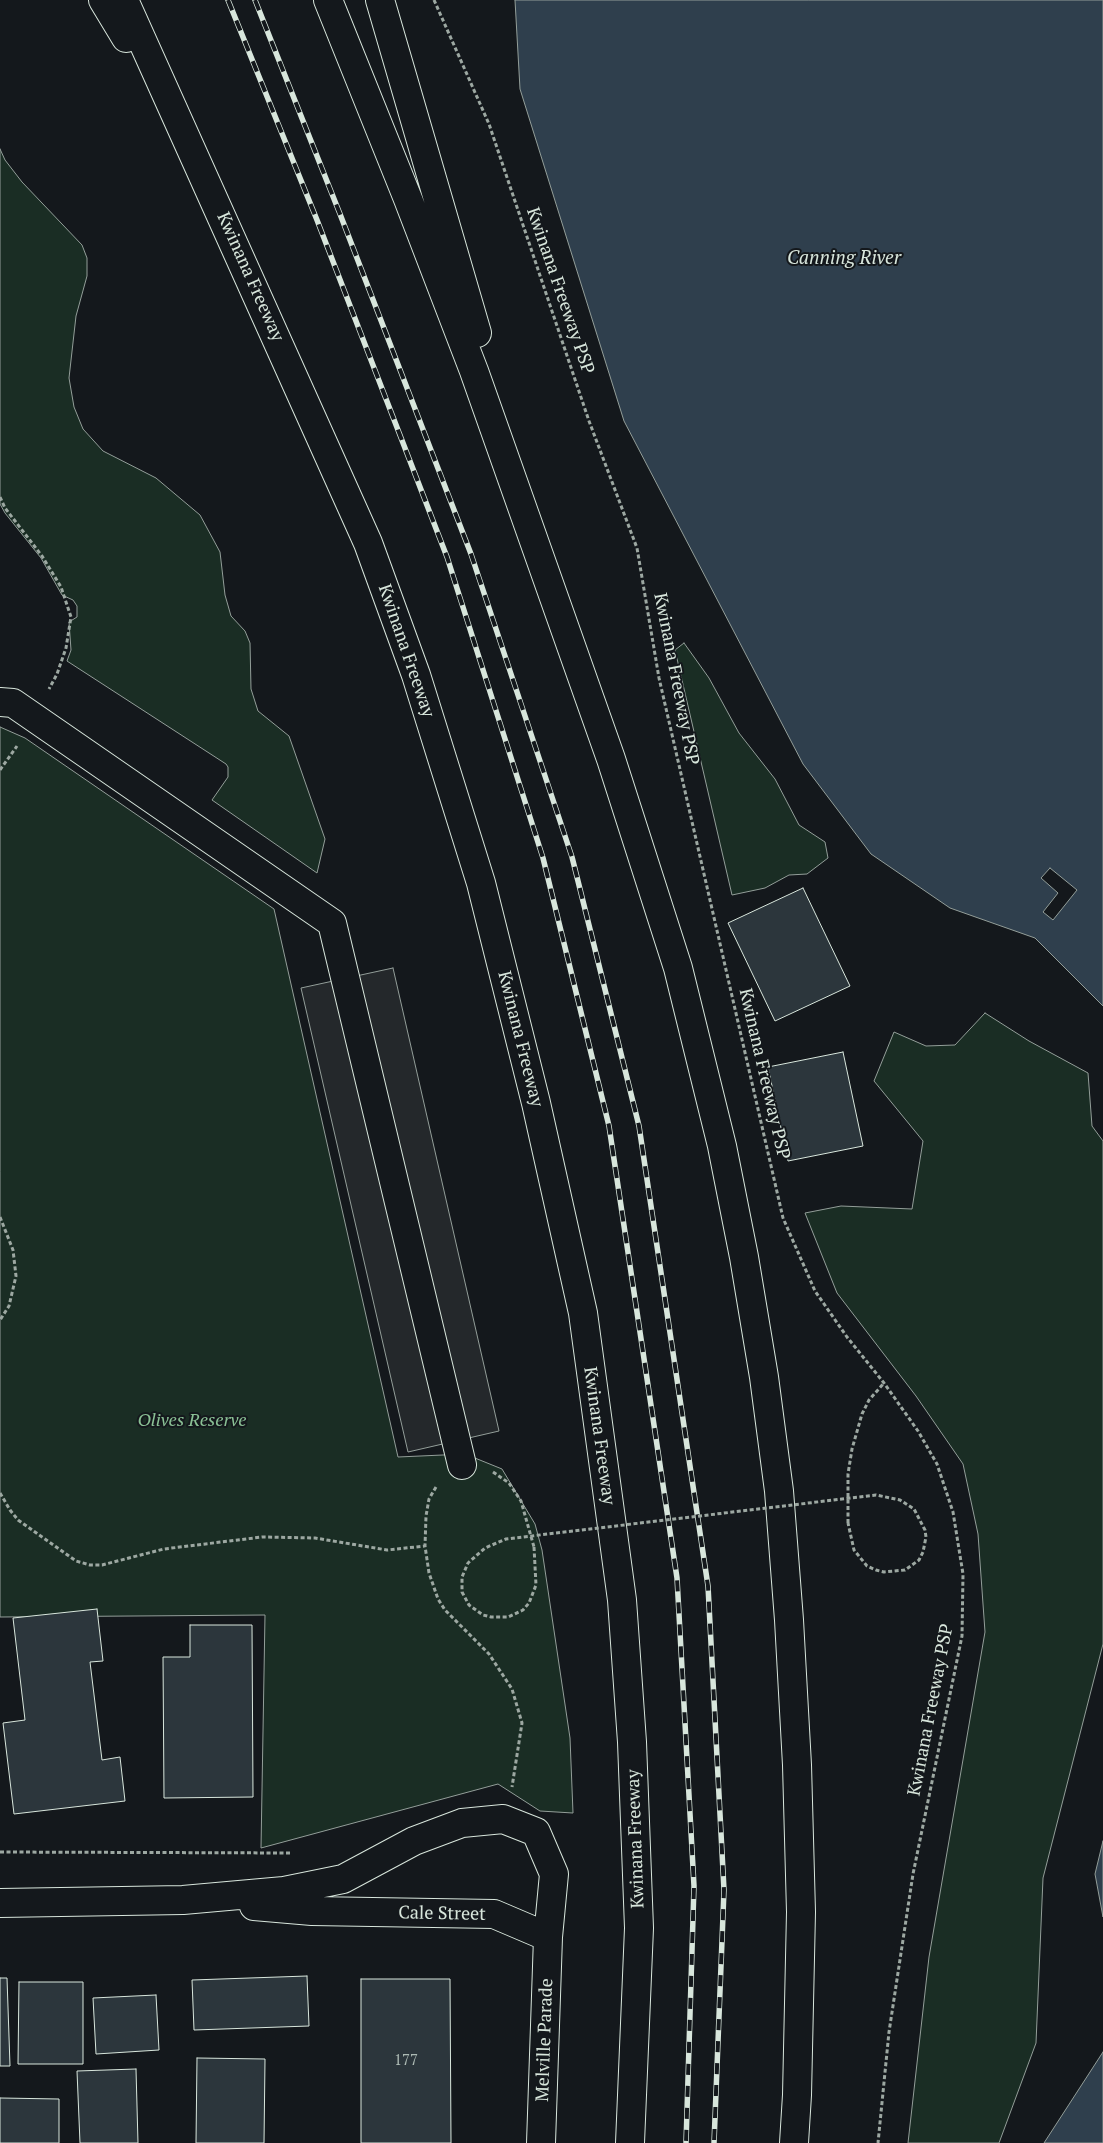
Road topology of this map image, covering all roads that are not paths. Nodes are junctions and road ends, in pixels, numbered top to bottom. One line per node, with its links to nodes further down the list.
1 (102, 0): 5 (main road)
2 (124, 0): 5 (main road, Kwinana Freeway)
3 (328, 0): 6 (main road)
4 (380, 0): 6 (main road)
5 (183, 130): 13 (main road, Kwinana Freeway)
6 (545, 568): 14 (main road)
7 (0, 702): 8 (main road)
8 (462, 1465)
9 (183, 1900): 10 (main road, Cale Street); 11 (main road, Cale Street); 11 (main road, Cale Street)
10 (0, 1903)
11 (548, 1938): 12 (main road, Melville Parade)
12 (541, 2143)
13 (630, 2143)
14 (794, 2143)

